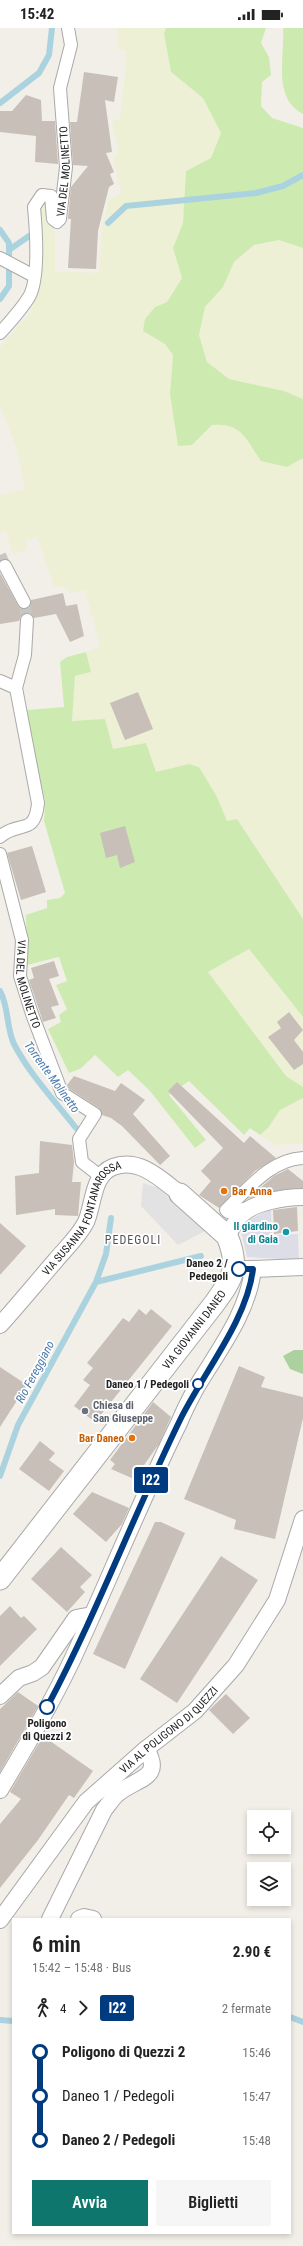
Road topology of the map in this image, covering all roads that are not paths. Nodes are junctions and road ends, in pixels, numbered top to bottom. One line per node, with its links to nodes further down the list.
1 (68, 28): 3 (street, VIA DEL MOLINETTO)
2 (0, 258): 3 (street)
3 (34, 276): 4 (street, VIA DEL MOLINETTO)
4 (0, 333)
5 (5, 566): 6 (street)
6 (24, 602)
7 (27, 620): 9 (street)
8 (0, 681): 9 (street)
9 (16, 688): 10 (street)
10 (0, 837)
11 (0, 854): 13 (street, VIA DEL MOLINETTO)
12 (303, 1158): 16 (street)
13 (100, 1176): 14 (street, VIA SUSANNA FONTANAROSSA); 20 (street, VIA SUSANNA FONTANAROSSA)
14 (180, 1194): 17 (street)
15 (303, 1197): 16 (street)
16 (253, 1208): 17 (street)
17 (227, 1236): 19 (street)
18 (303, 1267): 19 (street)
19 (244, 1269): 22 (street, VIA GIOVANNI DANEO); 23 (street)
20 (0, 1326)
21 (303, 1519): 25 (street, VIA AL POLIGONO DI QUEZZI)
22 (0, 1579)
23 (92, 1615): 24 (street); 26 (street)
24 (0, 1696)
25 (146, 1749): 27 (street); 28 (street, VIA AL POLIGONO DI QUEZZI)
26 (0, 1790)
27 (50, 1918)
28 (0, 1920)

